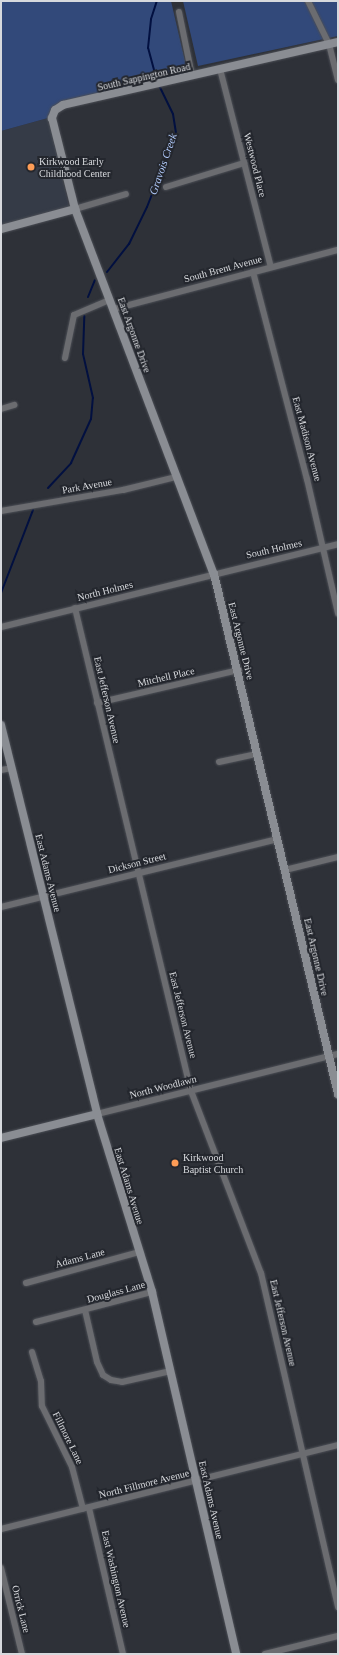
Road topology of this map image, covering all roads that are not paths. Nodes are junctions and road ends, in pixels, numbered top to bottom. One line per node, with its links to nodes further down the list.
1 (308, 1): 4 (street)
2 (179, 12): 6 (street)
3 (338, 42): 4 (street, South Sappington Road)
4 (329, 44): 5 (street, South Sappington Road); 7 (street)
5 (220, 69): 6 (street, South Sappington Road); 8 (street, Westwood Place)
6 (192, 76): 11 (street, South Sappington Road)
7 (338, 80)
8 (244, 163): 9 (street); 14 (street, Westwood Place)
9 (166, 187)
10 (126, 194): 11 (street)
11 (75, 209): 12 (street); 16 (street, East Argonne Drive)
12 (1, 229)
13 (338, 250): 14 (street, South Brent Avenue)
14 (271, 267): 15 (street, South Brent Avenue)
15 (253, 272): 17 (street, South Brent Avenue); 24 (street, East Madison Avenue)
16 (110, 300): 17 (street, East Argonne Drive); 18 (street)
17 (114, 309): 21 (street, East Argonne Drive)
18 (65, 358)
19 (14, 406): 20 (street)
20 (1, 409)
21 (176, 477): 22 (street, Park Avenue); 25 (street, East Argonne Drive)
22 (1, 511)
23 (338, 544): 24 (street, South Holmes)
24 (324, 548): 25 (street, South Holmes); 27 (street, East Madison Avenue)
25 (214, 574): 26 (street, North Holmes); 29 (street, East Argonne Drive)
26 (75, 608): 28 (street, North Holmes); 30 (street, East Jefferson Avenue)
27 (338, 613)
28 (1, 627)
29 (239, 670): 30 (street, Mitchell Place); 32 (street, East Argonne Drive)
30 (97, 703): 39 (street, East Jefferson Avenue)
31 (1, 725): 34 (street, East Adams Avenue)
32 (258, 754): 33 (street); 36 (street, East Argonne Drive)
33 (219, 762)
34 (12, 768): 35 (street); 40 (street, East Adams Avenue)
35 (1, 770)
36 (277, 839): 38 (street, East Argonne Drive); 39 (street, Dickson Street)
37 (338, 858): 38 (street)
38 (285, 870): 43 (street, East Argonne Drive)
39 (138, 873): 40 (street, Dickson Street); 44 (street, East Jefferson Avenue)
40 (43, 896): 41 (street, Dickson Street); 46 (street, East Adams Avenue)
41 (1, 907)
42 (338, 1054): 43 (street, North Woodlawn)
43 (329, 1056): 44 (street, North Woodlawn); 45 (street, East Argonne Drive)
44 (191, 1091): 46 (street, North Woodlawn); 56 (street, East Jefferson Avenue)
45 (338, 1094)
46 (97, 1114): 47 (street, North Woodlawn); 48 (street, East Adams Avenue)
47 (1, 1138)
48 (139, 1252): 49 (street, Adams Lane); 50 (street, East Adams Avenue)
49 (26, 1283)
50 (152, 1292): 51 (street, Douglass Lane); 54 (street, East Adams Avenue)
51 (84, 1310): 52 (street, Douglass Lane); 54 (street, Douglass Lane)
52 (36, 1322)
53 (32, 1352): 58 (street, Fillmore Lane)
54 (171, 1371): 57 (street, East Adams Avenue)
55 (338, 1445): 56 (street, North Fillmore Avenue)
56 (302, 1453): 57 (street, North Fillmore Avenue); 61 (street, East Jefferson Avenue)
57 (196, 1481): 58 (street, North Fillmore Avenue); 65 (street, East Adams Avenue)
58 (86, 1508): 59 (street, North Fillmore Avenue); 64 (street, East Washington Avenue)
59 (1, 1529)
60 (1, 1568): 63 (street, Orrick Lane)
61 (338, 1607)
62 (338, 1636): 66 (street)
63 (22, 1654)
64 (123, 1654)
65 (236, 1654)
66 (265, 1654)

